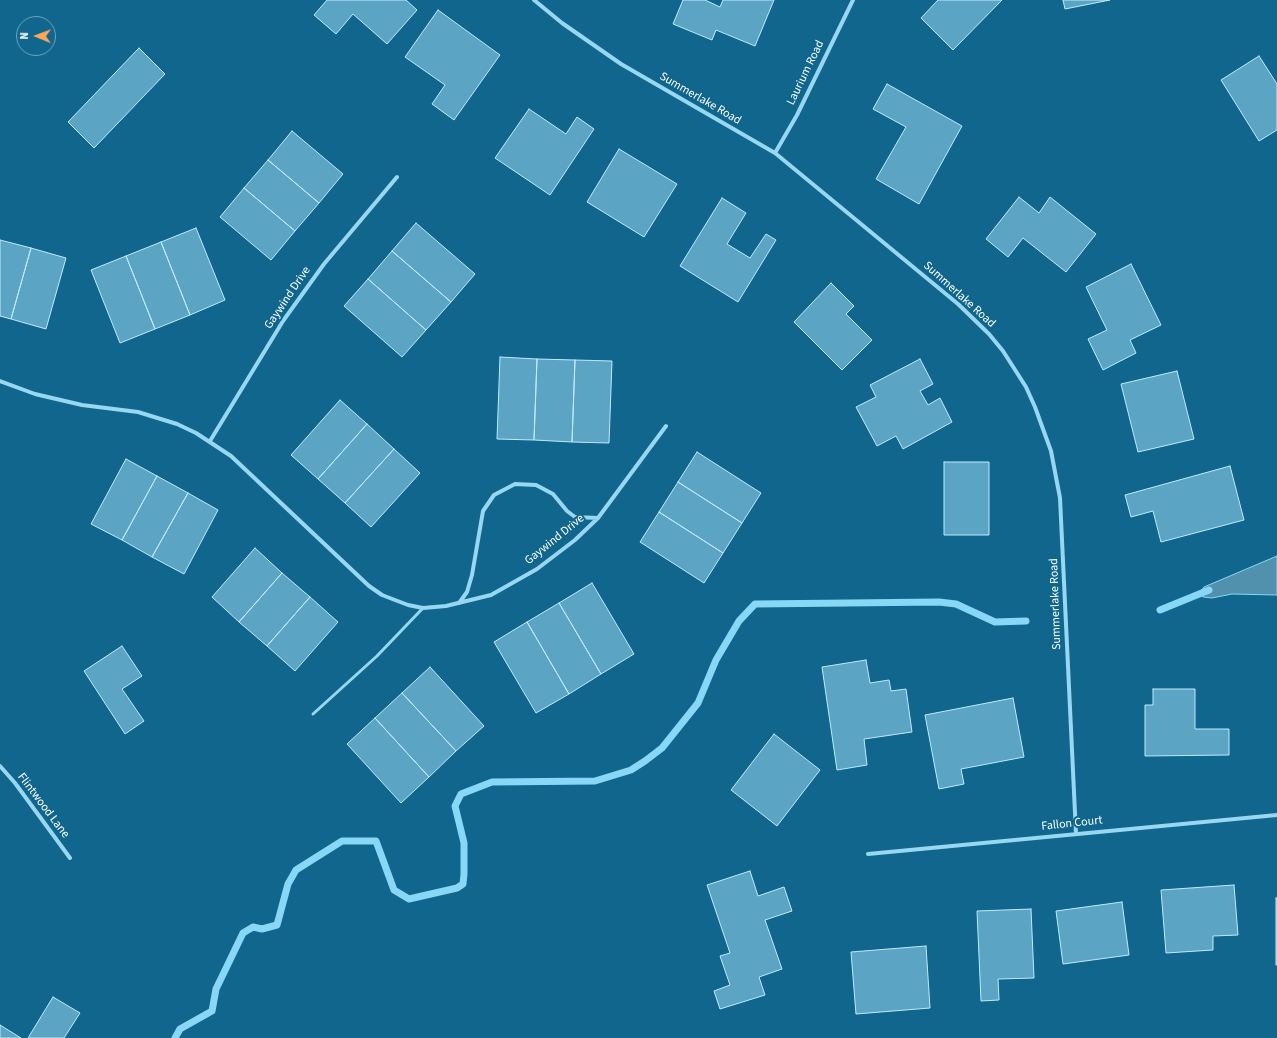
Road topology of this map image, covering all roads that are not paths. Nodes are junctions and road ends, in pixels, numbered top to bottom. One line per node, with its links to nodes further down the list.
1 (534, 0): 3 (street, Summerlake Road)
2 (853, 0): 3 (street, Laurium Road)
3 (774, 153): 14 (street, Summerlake Road)
4 (396, 177): 7 (street, Gaywind Drive)
5 (0, 381): 7 (street, Gaywind Drive)
6 (666, 426): 8 (street, Gaywind Drive)
7 (210, 442): 10 (street, Gaywind Drive)
8 (598, 518): 9 (street, Gaywind Drive); 9 (street, Gaywind Drive)
9 (459, 603): 10 (street, Gaywind Drive)
10 (423, 608): 11 (lane)
11 (313, 714)
12 (0, 766): 16 (street, Flintwood Lane)
13 (1277, 815): 14 (street, Fallon Court)
14 (1076, 834): 15 (street, Fallon Court)
15 (868, 854)
16 (70, 858)

